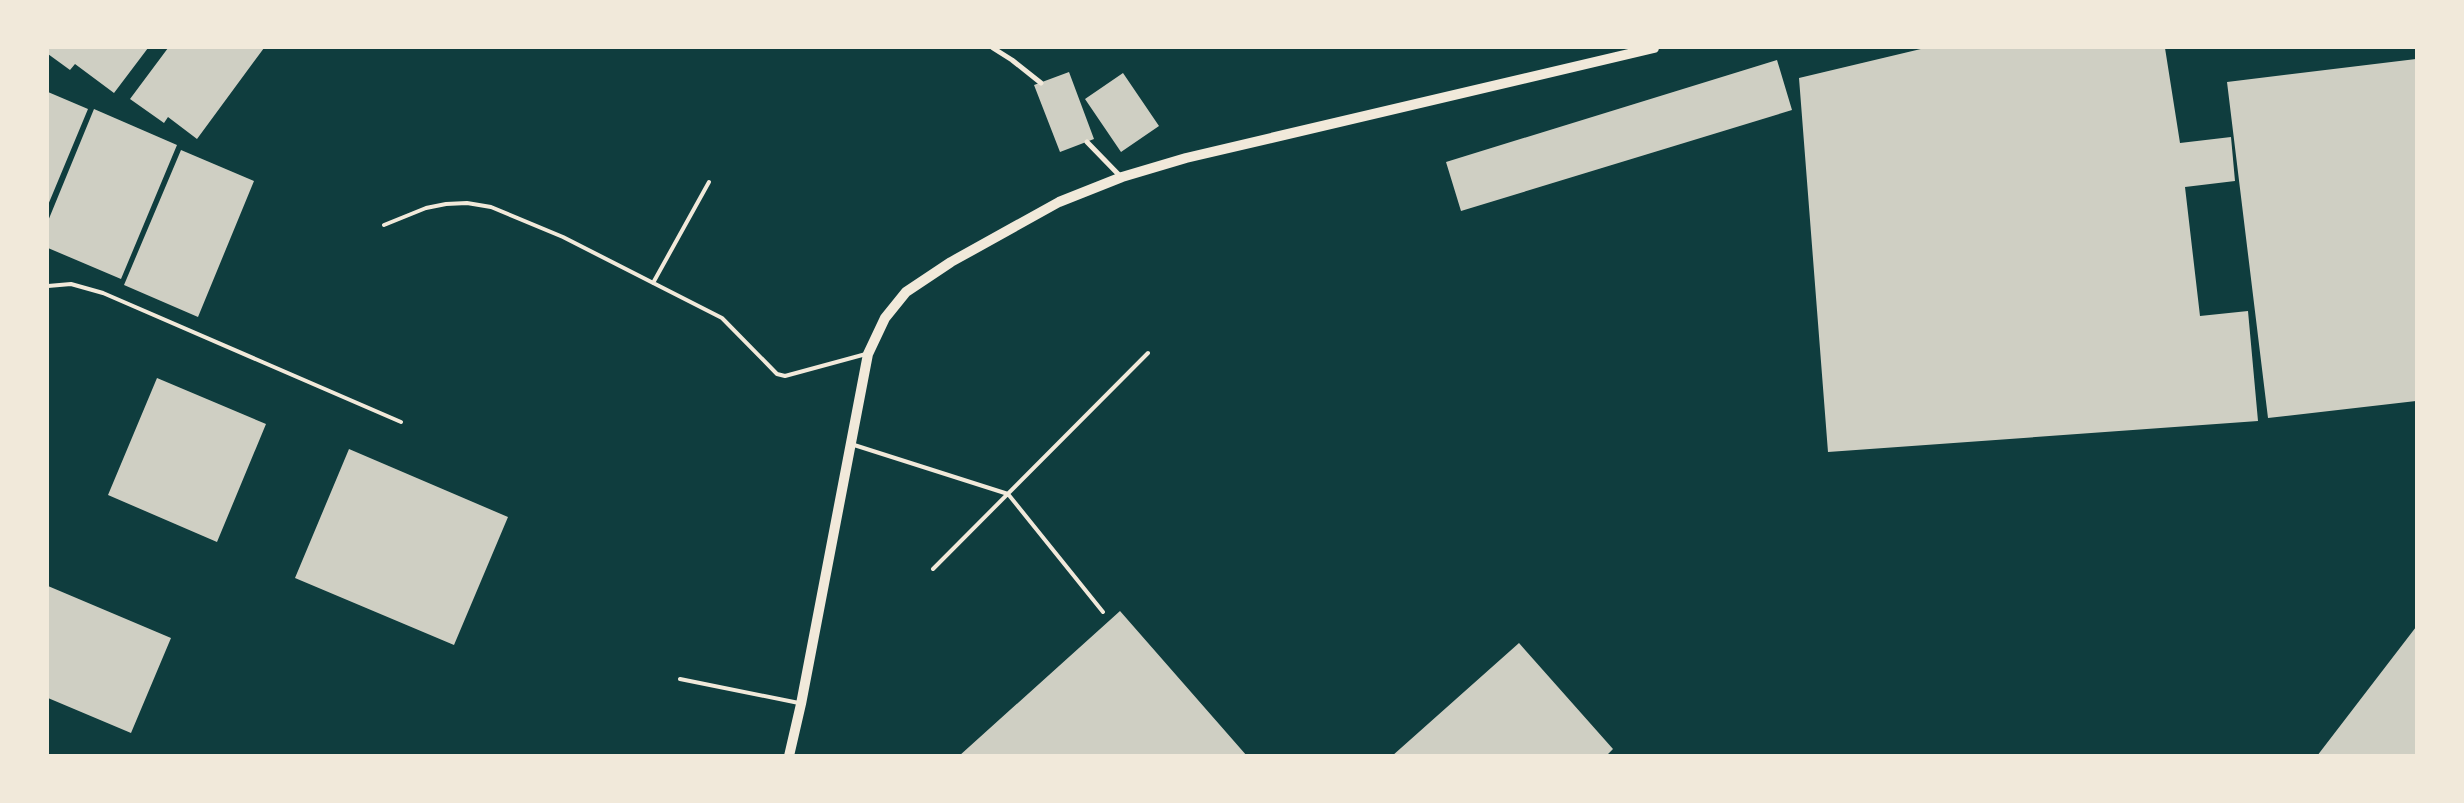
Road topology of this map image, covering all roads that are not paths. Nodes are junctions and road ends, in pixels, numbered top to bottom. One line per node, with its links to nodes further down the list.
1 (993, 48): 3 (street)
2 (1654, 48): 5 (main road)
3 (1041, 83)
4 (1087, 142): 5 (street)
5 (1122, 177): 11 (main road)
6 (709, 182): 8 (lane)
7 (384, 225): 8 (lane)
8 (653, 283): 11 (lane)
9 (48, 286): 12 (lane)
10 (1148, 353): 14 (lane)
11 (868, 354): 13 (main road)
12 (401, 422)
13 (851, 444): 14 (lane); 18 (main road)
14 (1008, 494): 15 (lane); 16 (lane)
15 (933, 569)
16 (1103, 612)
17 (680, 679): 18 (lane)
18 (801, 704): 19 (main road)
19 (789, 756)

